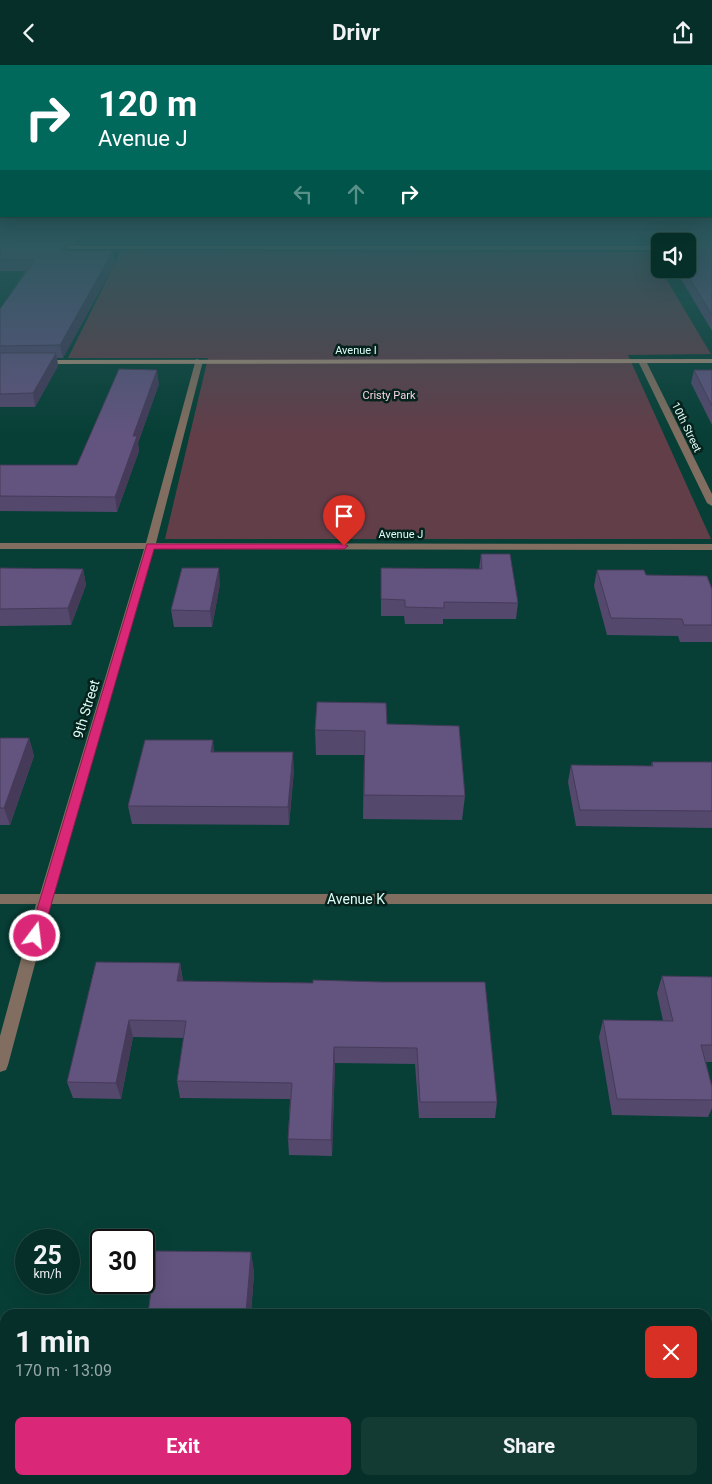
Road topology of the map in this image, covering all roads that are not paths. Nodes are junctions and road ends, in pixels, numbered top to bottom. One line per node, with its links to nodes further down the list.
1 (199, 361): 2 (street, Avenue I); 4 (street, Avenue I); 6 (street, 9th Street)
2 (642, 361): 3 (street, Avenue I); 5 (street, 10th Street)
3 (712, 361)
4 (28, 362)
5 (712, 503)
6 (150, 546): 7 (street, Avenue J); 8 (street, Avenue J); 10 (street, 9th Street)
7 (0, 547)
8 (712, 547)
9 (0, 899): 10 (street, Avenue K)
10 (46, 899): 11 (street, Avenue K); 12 (street, 9th Street)
11 (712, 899)
12 (0, 1065)

